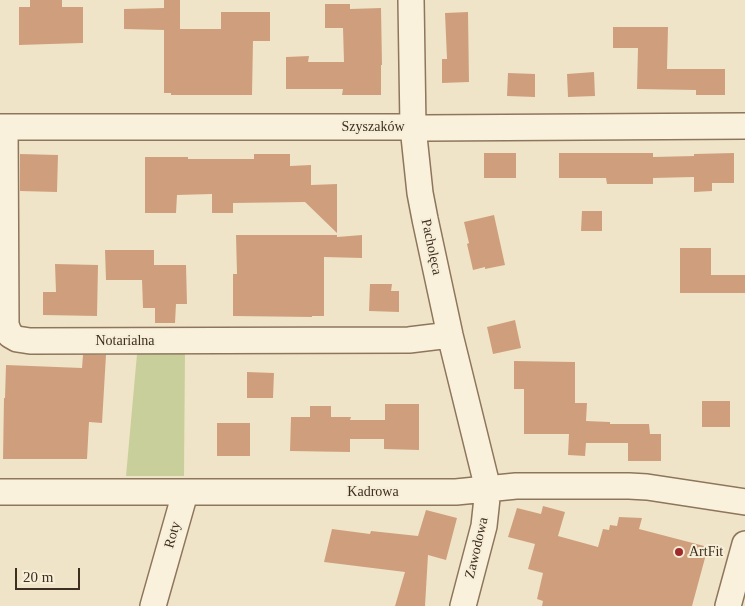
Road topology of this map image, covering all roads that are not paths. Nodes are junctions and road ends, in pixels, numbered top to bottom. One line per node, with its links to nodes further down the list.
1 (412, 0): 4 (street, Pacholęca)
2 (745, 126): 4 (street, Szyszaków)
3 (3, 127): 4 (street, Szyszaków); 5 (street, Notarialna)
4 (413, 127): 5 (street, Pacholęca)
5 (450, 336): 6 (street, Pacholęca)
6 (488, 489): 8 (street, Kadrowa); 9 (street, Kadrowa); 12 (street, Zawodowa)
7 (0, 492): 8 (street, Kadrowa)
8 (185, 493): 11 (street, Roty)
9 (745, 502)
10 (745, 544): 13 (street)
11 (153, 606)
12 (463, 606)
13 (728, 606)

